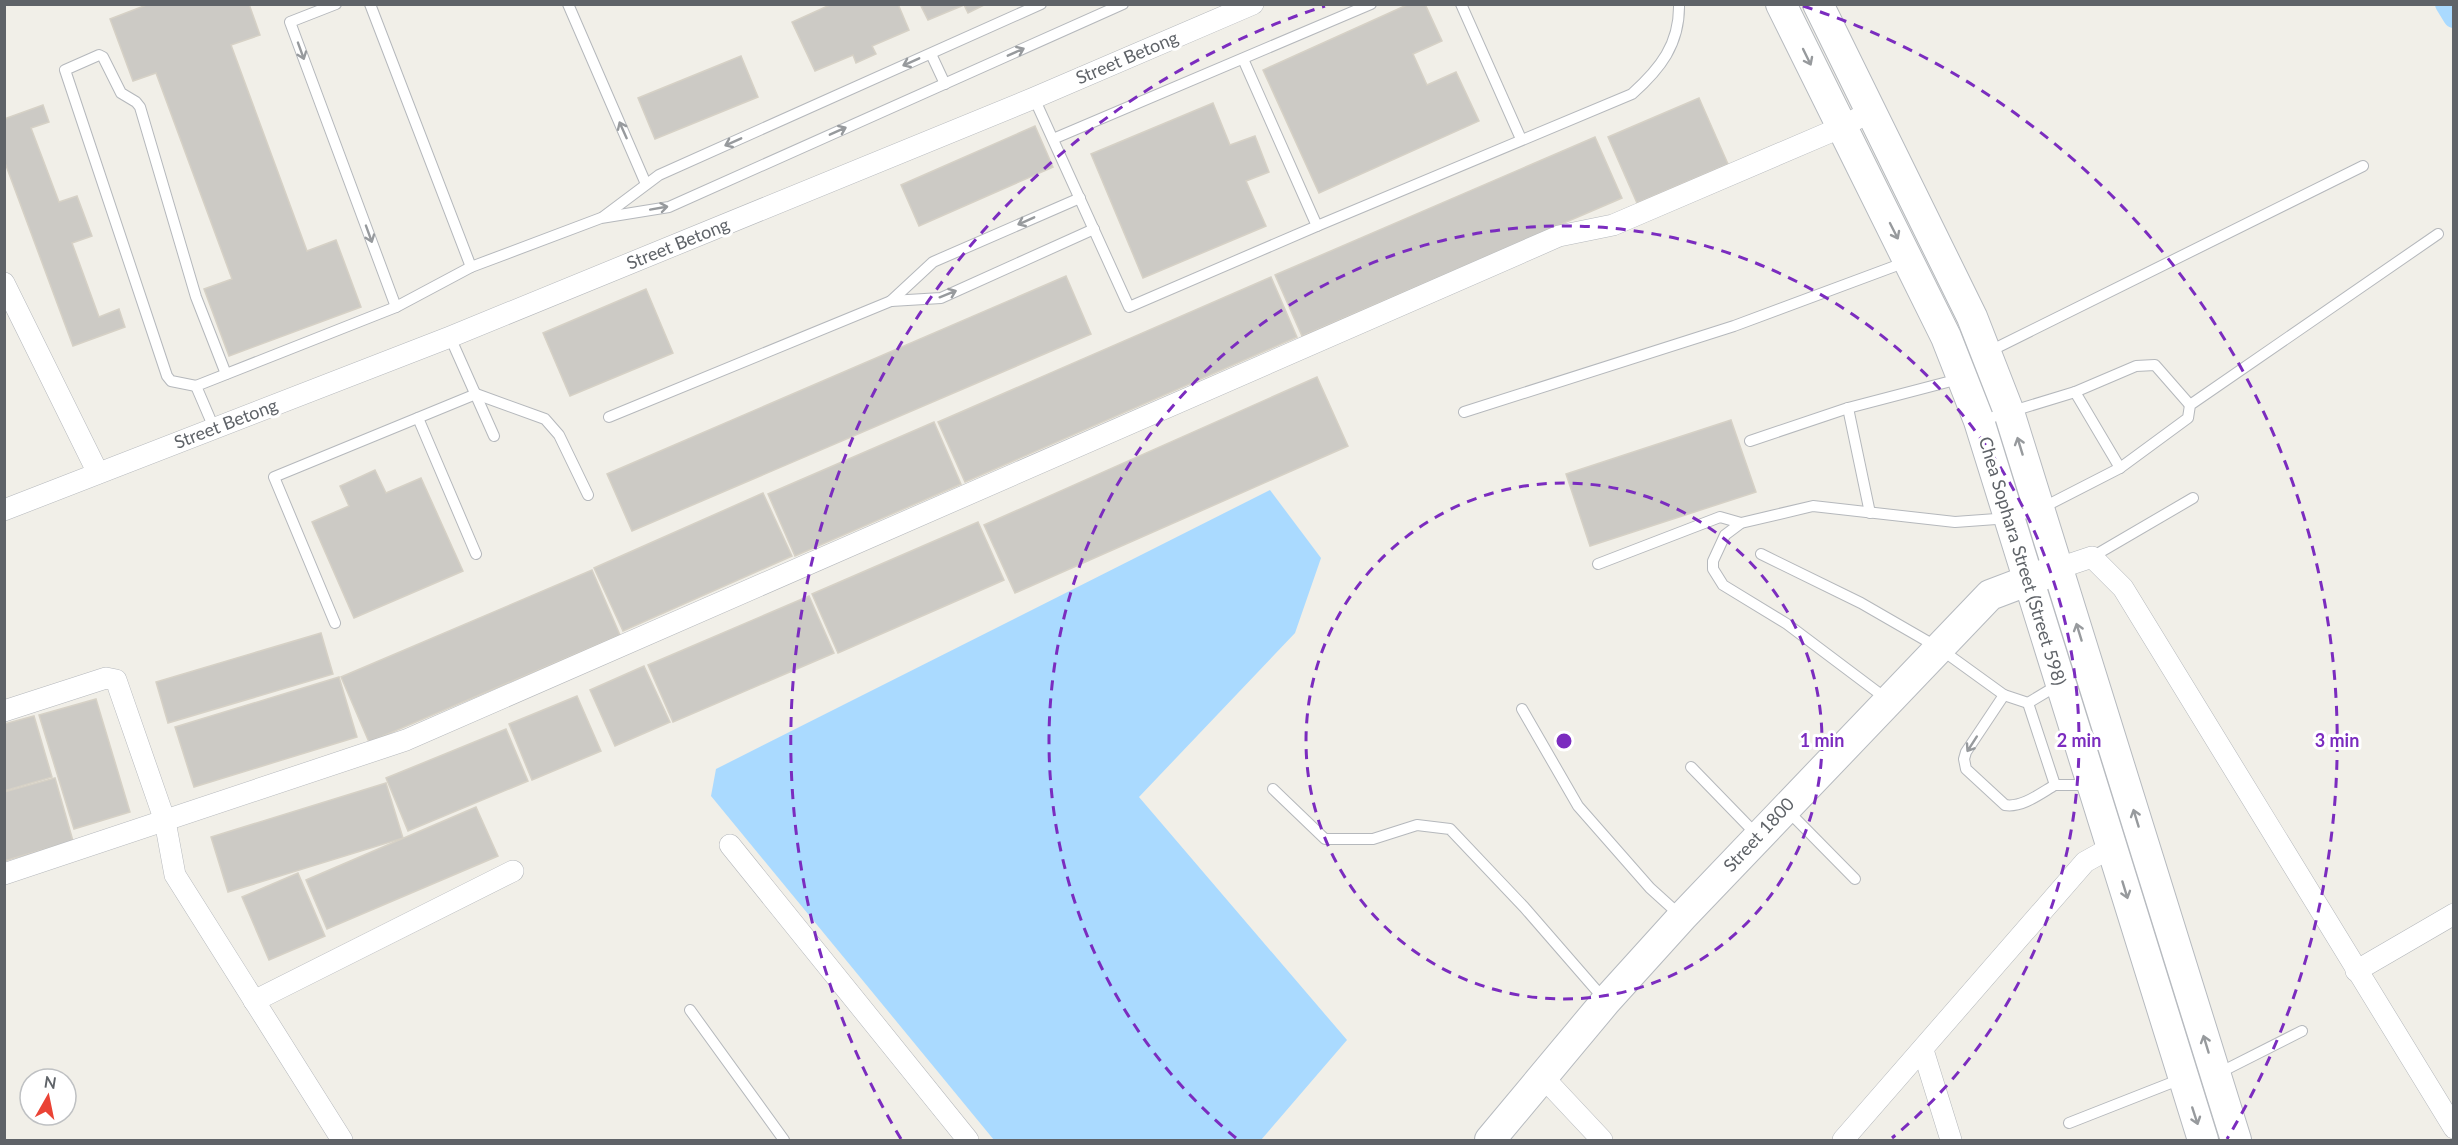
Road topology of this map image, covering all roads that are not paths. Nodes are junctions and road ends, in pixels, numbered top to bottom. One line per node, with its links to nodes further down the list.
1 (336, 4): 31 (lane, one-way to 31)
2 (370, 4): 28 (lane)
3 (568, 4): 21 (lane, one-way to 3)
4 (1041, 4): 12 (lane)
5 (1123, 4): 14 (lane, one-way to 5)
6 (1253, 4): 15 (street, Street Betong)
7 (1371, 4): 13 (lane)
8 (1461, 4): 19 (lane)
9 (1679, 4): 19 (lane)
10 (1818, 4): 16 (main road, Chea Sophara Street (Street 598))
11 (1786, 6): 17 (main road, Chea Sophara Street (Street 598), one-way to 17)
12 (931, 54): 14 (lane); 21 (lane, one-way to 21)
13 (1242, 59): 18 (lane); 24 (lane)
14 (945, 84): 23 (lane, one-way to 14)
15 (1034, 98): 18 (lane); 32 (street, Street Betong)
16 (1871, 111): 17 (street); 33 (main road, Chea Sophara Street (Street 598))
17 (1842, 127): 27 (main road, Chea Sophara Street (Street 598), one-way to 27); 77 (street)
18 (1053, 139): 22 (lane)
19 (1521, 140): 24 (lane)
20 (2363, 166): 33 (lane)
21 (646, 184): 23 (lane)
22 (1080, 198): 25 (lane); 30 (lane, one-way to 30)
23 (601, 218): 28 (lane)
24 (1317, 225): 25 (lane)
25 (1094, 229): 30 (lane, one-way to 25)
26 (2438, 234): 39 (lane)
27 (1909, 261): 35 (main road, Chea Sophara Street (Street 598)); 41 (lane)
28 (471, 267): 31 (lane)
29 (4, 283): 50 (street)
30 (891, 301): 43 (lane)
31 (396, 307): 34 (lane)
32 (450, 337): 38 (lane); 46 (street, Street Betong)
33 (1987, 352): 42 (main road, Chea Sophara Street (Street 598))
34 (226, 374): 36 (lane); 36 (lane)
35 (1962, 378): 40 (lane); 45 (main road, Chea Sophara Street (Street 598))
36 (196, 386): 46 (lane)
37 (2075, 392): 39 (lane); 42 (lane); 49 (lane)
38 (476, 394): 44 (lane); 47 (lane); 51 (lane)
39 (2190, 405): 49 (lane)
40 (1848, 408): 48 (lane); 55 (lane)
41 (1464, 412)
42 (2009, 412): 45 (lane); 53 (main road, Chea Sophara Street (Street 598), one-way to 42)
43 (609, 417)
44 (418, 418): 58 (lane); 64 (lane)
45 (1979, 421): 56 (main road, Chea Sophara Street (Street 598))
46 (214, 428): 50 (street, Street Betong)
47 (494, 436)
48 (1750, 441)
49 (2120, 468): 53 (lane)
50 (98, 473): 54 (street, Street Betong)
51 (588, 495)
52 (2193, 498): 60 (lane)
53 (2040, 509): 56 (lane); 62 (main road, Chea Sophara Street (Street 598))
54 (4, 510)
55 (1870, 513): 56 (lane); 57 (lane)
56 (2010, 518): 63 (main road, Chea Sophara Street (Street 598))
57 (1741, 523): 61 (lane); 68 (lane)
58 (476, 554)
59 (1761, 554): 65 (lane)
60 (2092, 557): 62 (street); 86 (street)
61 (1598, 564)
62 (2059, 568): 63 (main road, Street 1800); 92 (main road, Chea Sophara Street (Street 598), one-way to 62)
63 (2030, 580): 65 (main road, Street 1800); 66 (main road, Chea Sophara Street (Street 598))
64 (335, 624)
65 (1939, 648): 67 (lane); 68 (main road, Street 1800)
66 (2060, 684): 69 (lane); 73 (main road, Chea Sophara Street (Street 598))
67 (2004, 694): 69 (lane); 74 (lane, one-way to 74)
68 (1889, 700): 76 (main road, Street 1800)
69 (2028, 703): 74 (lane)
70 (1522, 709): 85 (lane)
71 (4, 711): 77 (street)
72 (1691, 766): 78 (lane)
73 (2091, 785): 74 (lane); 80 (main road, Chea Sophara Street (Street 598))
74 (2055, 786)
75 (1273, 789): 88 (lane)
76 (1785, 808): 78 (main road, Street 1800); 83 (lane)
77 (165, 821): 82 (street); 87 (street)
78 (1759, 837): 85 (main road, Street 1800)
79 (730, 845): 99 (street)
80 (2112, 847): 91 (street); 94 (main road, Chea Sophara Street (Street 598), one-way to 94)
81 (513, 871): 87 (street)
82 (4, 874)
83 (1855, 879)
84 (2454, 914): 86 (street)
85 (1682, 917): 88 (main road, Street 1800)
86 (2356, 971): 96 (street)
87 (254, 1001): 97 (street)
88 (1606, 1001): 93 (main road, Street 1800)
89 (690, 1010): 98 (lane)
90 (2302, 1031): 92 (lane)
91 (1923, 1050): 102 (street); 103 (street)
92 (2216, 1075): 105 (main road, Chea Sophara Street (Street 598))
93 (1542, 1077): 100 (main road, Street 1800); 101 (street)
94 (2183, 1078): 95 (lane); 104 (main road, Chea Sophara Street (Street 598), one-way to 104)
95 (2070, 1123)
96 (2454, 1128)
97 (342, 1140)
98 (784, 1140)
99 (968, 1140)
100 (1490, 1140)
101 (1602, 1140)
102 (1844, 1140)
103 (1951, 1140)
104 (2203, 1140)
105 (2236, 1140)

